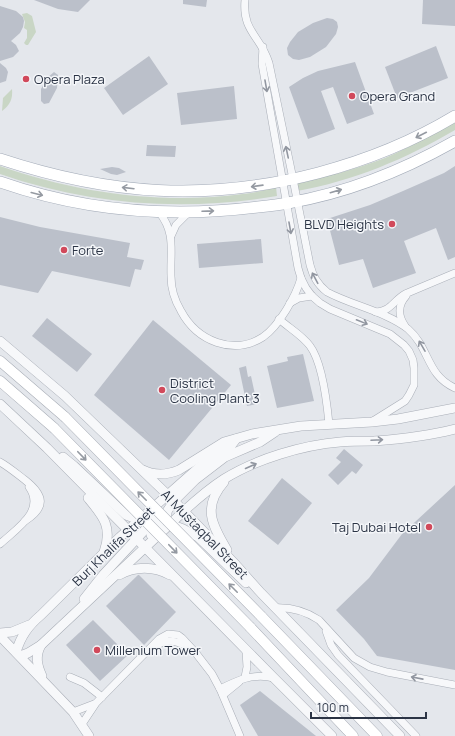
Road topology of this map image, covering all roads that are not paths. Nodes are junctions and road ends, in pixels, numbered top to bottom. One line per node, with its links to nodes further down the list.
1 (245, 0): 2 (street)
2 (263, 47): 6 (street, one-way to 2); 6 (street, one-way to 6)
3 (455, 116): 6 (main road, one-way to 6)
4 (455, 141): 8 (main road, one-way to 4)
5 (0, 158): 6 (main road, one-way to 5)
6 (288, 181): 8 (street); 8 (street)
7 (0, 182): 9 (main road, one-way to 9)
8 (292, 203): 10 (main road, one-way to 8); 13 (street, one-way to 13); 17 (street, one-way to 8)
9 (159, 212): 10 (main road); 11 (street)
10 (189, 212): 11 (street)
11 (171, 236): 18 (street)
12 (455, 273): 14 (street)
13 (301, 278): 15 (street); 16 (street)
14 (409, 293): 17 (street); 19 (street)
15 (312, 296): 16 (street); 26 (street, one-way to 26)
16 (288, 305): 18 (street)
17 (374, 312): 19 (street)
18 (279, 319): 27 (street)
19 (406, 328): 23 (street, one-way to 19)
20 (0, 341): 33 (street, Al Mustaqbal Street)
21 (0, 361): 73 (main road, Al Mustaqbal Street, one-way to 21, bridge)
22 (0, 381): 72 (main road, one-way to 72, bridge)
23 (455, 388)
24 (0, 404): 31 (street)
25 (455, 408): 26 (street, Burj Khalifa Street)
26 (372, 422): 27 (street, Burj Khalifa Street)
27 (329, 424): 29 (street, Burj Khalifa Street)
28 (455, 429): 34 (street, Burj Khalifa Street, one-way to 28)
29 (276, 431): 30 (street, Burj Khalifa Street); 37 (street)
30 (236, 439): 33 (street); 36 (street, Burj Khalifa Street)
31 (47, 448): 35 (street); 39 (street)
32 (0, 462): 44 (street)
33 (141, 470): 36 (street, Al Mustaqbal Street)
34 (233, 474): 38 (street, Burj Khalifa Street); 47 (street)
35 (76, 478): 42 (street); 46 (street)
36 (167, 495): 37 (street, Al Mustaqbal Street); 39 (street, Burj Khalifa Street); 40 (street)
37 (174, 501): 38 (street, Al Mustaqbal Street); 40 (street)
38 (184, 511): 40 (street); 41 (street, Burj Khalifa Street); 47 (street, Al Mustaqbal Street)
39 (142, 518): 40 (street); 42 (street, Burj Khalifa Street)
40 (158, 519): 41 (street); 42 (street); 43 (street); 45 (street)
41 (169, 524): 45 (street, Burj Khalifa Street); 50 (street)
42 (128, 530): 43 (street); 46 (street, Burj Khalifa Street)
43 (137, 540): 45 (street); 52 (street)
44 (0, 544)
45 (145, 547): 48 (street, Burj Khalifa Street); 49 (street)
46 (104, 552): 53 (street, Burj Khalifa Street)
47 (236, 565): 50 (street, Al Mustaqbal Street)
48 (110, 581): 49 (street); 52 (street, Burj Khalifa Street)
49 (179, 581): 57 (street)
50 (260, 593): 51 (street, Al Mustaqbal Street)
51 (275, 608): 54 (street); 74 (street, Al Mustaqbal Street)
52 (72, 616): 56 (street, Burj Khalifa Street)
53 (30, 624): 55 (street); 58 (street, Burj Khalifa Street)
54 (326, 628): 63 (street, one-way to 54); 75 (street)
55 (0, 634): 58 (street)
56 (41, 645): 58 (street, Burj Khalifa Street); 62 (street)
57 (246, 650): 60 (street); 61 (street)
58 (18, 654): 62 (street)
59 (70, 677): 65 (street)
60 (274, 678): 61 (street); 71 (street)
61 (242, 679): 64 (street)
62 (44, 681): 67 (street)
63 (455, 685)
64 (222, 692): 65 (street); 70 (street)
65 (102, 697): 66 (street)
66 (96, 703): 67 (street); 68 (street)
67 (73, 712): 68 (street)
68 (82, 724): 69 (street)
69 (89, 736)
70 (240, 736)
71 (332, 736)
72 (353, 736)
73 (377, 736)
74 (400, 736)
75 (416, 736)

